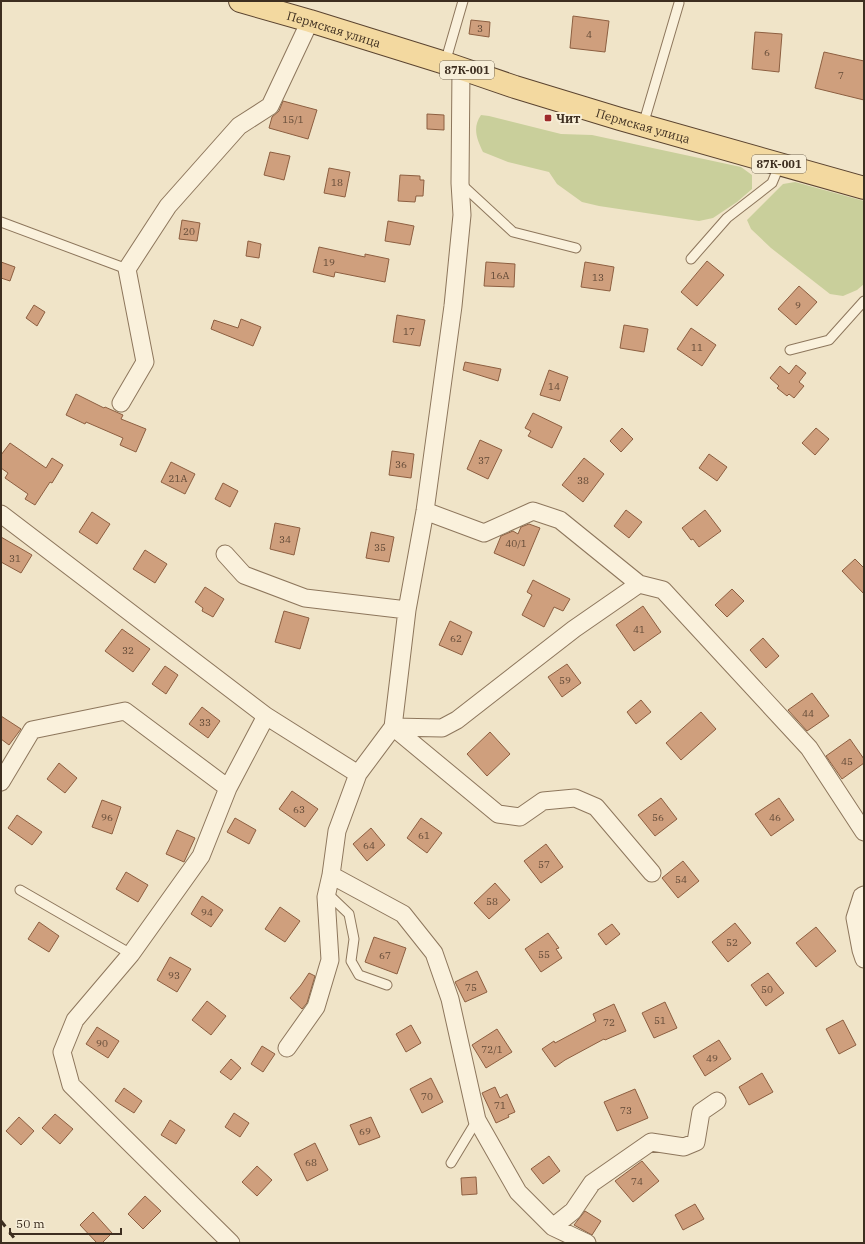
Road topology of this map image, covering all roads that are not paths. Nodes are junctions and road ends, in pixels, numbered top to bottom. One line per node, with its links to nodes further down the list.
1 (240, 1): 4 (main road, Пермская улица / 87К-001)
2 (464, 1): 5 (lane)
3 (679, 3): 6 (lane)
4 (310, 21): 5 (main road, Пермская улица / 87К-001); 13 (street)
5 (453, 66): 6 (main road, Пермская улица / 87К-001); 8 (street)
6 (643, 125): 7 (main road, Пермская улица / 87К-001)
7 (780, 164): 9 (main road, Пермская улица / 87К-001); 12 (lane)
8 (460, 184): 11 (lane); 17 (street)
9 (864, 188)
10 (1, 222): 13 (lane)
11 (576, 248)
12 (691, 259)
13 (127, 269): 16 (street)
14 (864, 301): 15 (lane)
15 (790, 350)
16 (121, 403)
17 (425, 511): 20 (street); 21 (street)
18 (1, 514): 22 (street)
19 (225, 554): 21 (street)
20 (638, 584): 23 (street); 27 (street)
21 (407, 610): 23 (street)
22 (266, 716): 24 (street); 26 (street)
23 (393, 727): 24 (street); 28 (street)
24 (358, 774): 29 (street)
25 (1, 782): 26 (street)
26 (228, 788): 33 (street)
27 (864, 832)
28 (652, 873)
29 (331, 875): 31 (street); 38 (street)
30 (20, 890): 33 (lane)
31 (327, 893): 35 (lane); 36 (street)
32 (864, 895): 34 (street)
33 (131, 954): 41 (street)
34 (864, 959)
35 (387, 985)
36 (287, 1048)
37 (716, 1100): 40 (street)
38 (477, 1120): 39 (lane); 40 (street)
39 (451, 1163)
40 (553, 1227): 42 (street)
41 (231, 1243)
42 (587, 1243)

